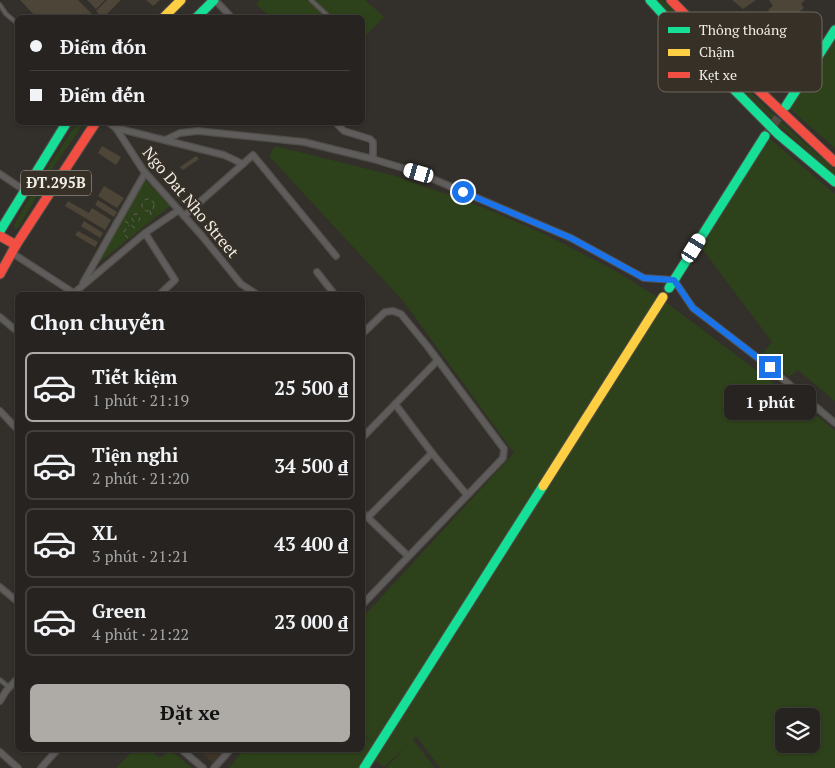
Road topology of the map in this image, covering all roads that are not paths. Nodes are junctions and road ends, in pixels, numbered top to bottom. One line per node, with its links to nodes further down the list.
1 (181, 0): 9 (main road)
2 (215, 0): 10 (main road); 11 (street)
3 (311, 0): 12 (lane)
4 (650, 0): 7 (main road)
5 (671, 0): 8 (main road)
6 (0, 5): 13 (lane)
7 (661, 12)
8 (682, 12)
9 (166, 15)
10 (199, 15)
11 (229, 15)
12 (327, 15)
13 (15, 22)
14 (835, 30): 15 (main road)
15 (822, 50)
16 (737, 92): 32 (main road)
17 (760, 92): 28 (main road)
18 (795, 92): 19 (main road)
19 (786, 106)
20 (65, 125): 33 (main road, ĐT.295B)
21 (94, 125): 39 (main road, ĐT.295B)
22 (112, 125): 24 (street, Ngo Dat Nho Street)
23 (338, 125): 27 (street)
24 (116, 128): 26 (street); 30 (street, Ngo Dat Nho Street)
25 (765, 136): 43 (main road)
26 (165, 140): 27 (street); 29 (street)
27 (373, 158): 43 (street)
28 (835, 162)
29 (243, 164): 35 (street); 40 (street)
30 (145, 173): 34 (street, Ngo Dat Nho Street); 44 (street)
31 (0, 174): 33 (street)
32 (835, 182)
33 (24, 190): 36 (main road, ĐT.295B)
34 (179, 210): 35 (street, Ngo Dat Nho Street); 37 (street)
35 (184, 216): 48 (street, Ngo Dat Nho Street)
36 (0, 231)
37 (145, 233): 44 (street); 47 (street)
38 (0, 236): 39 (main road)
39 (14, 249): 42 (main road, ĐT.295B); 45 (street)
40 (336, 256)
41 (317, 272): 49 (street)
42 (0, 274)
43 (672, 284): 57 (street)
44 (80, 286): 46 (street)
45 (73, 292)
46 (77, 292)
47 (162, 292)
48 (253, 292)
49 (333, 292)
50 (663, 297): 80 (main road)
51 (0, 316): 52 (street)
52 (15, 329)
53 (365, 330): 54 (street)
54 (438, 360): 55 (street); 61 (street)
55 (395, 404): 59 (street); 60 (street)
56 (0, 411): 58 (street)
57 (835, 423)
58 (15, 427)
59 (365, 435)
60 (432, 453): 61 (street); 63 (street)
61 (467, 495): 64 (street)
62 (365, 514): 63 (street)
63 (368, 517): 64 (street)
64 (408, 556): 67 (street)
65 (0, 588): 66 (street)
66 (15, 600)
67 (365, 602)
68 (0, 680): 70 (lane)
69 (15, 681): 70 (street)
70 (9, 687): 71 (street)
71 (0, 700)
72 (0, 752): 76 (street)
73 (55, 752): 77 (street)
74 (184, 752): 78 (street)
75 (228, 752): 79 (street)
76 (18, 768)
77 (41, 768)
78 (203, 768)
79 (214, 768)
80 (364, 768)

